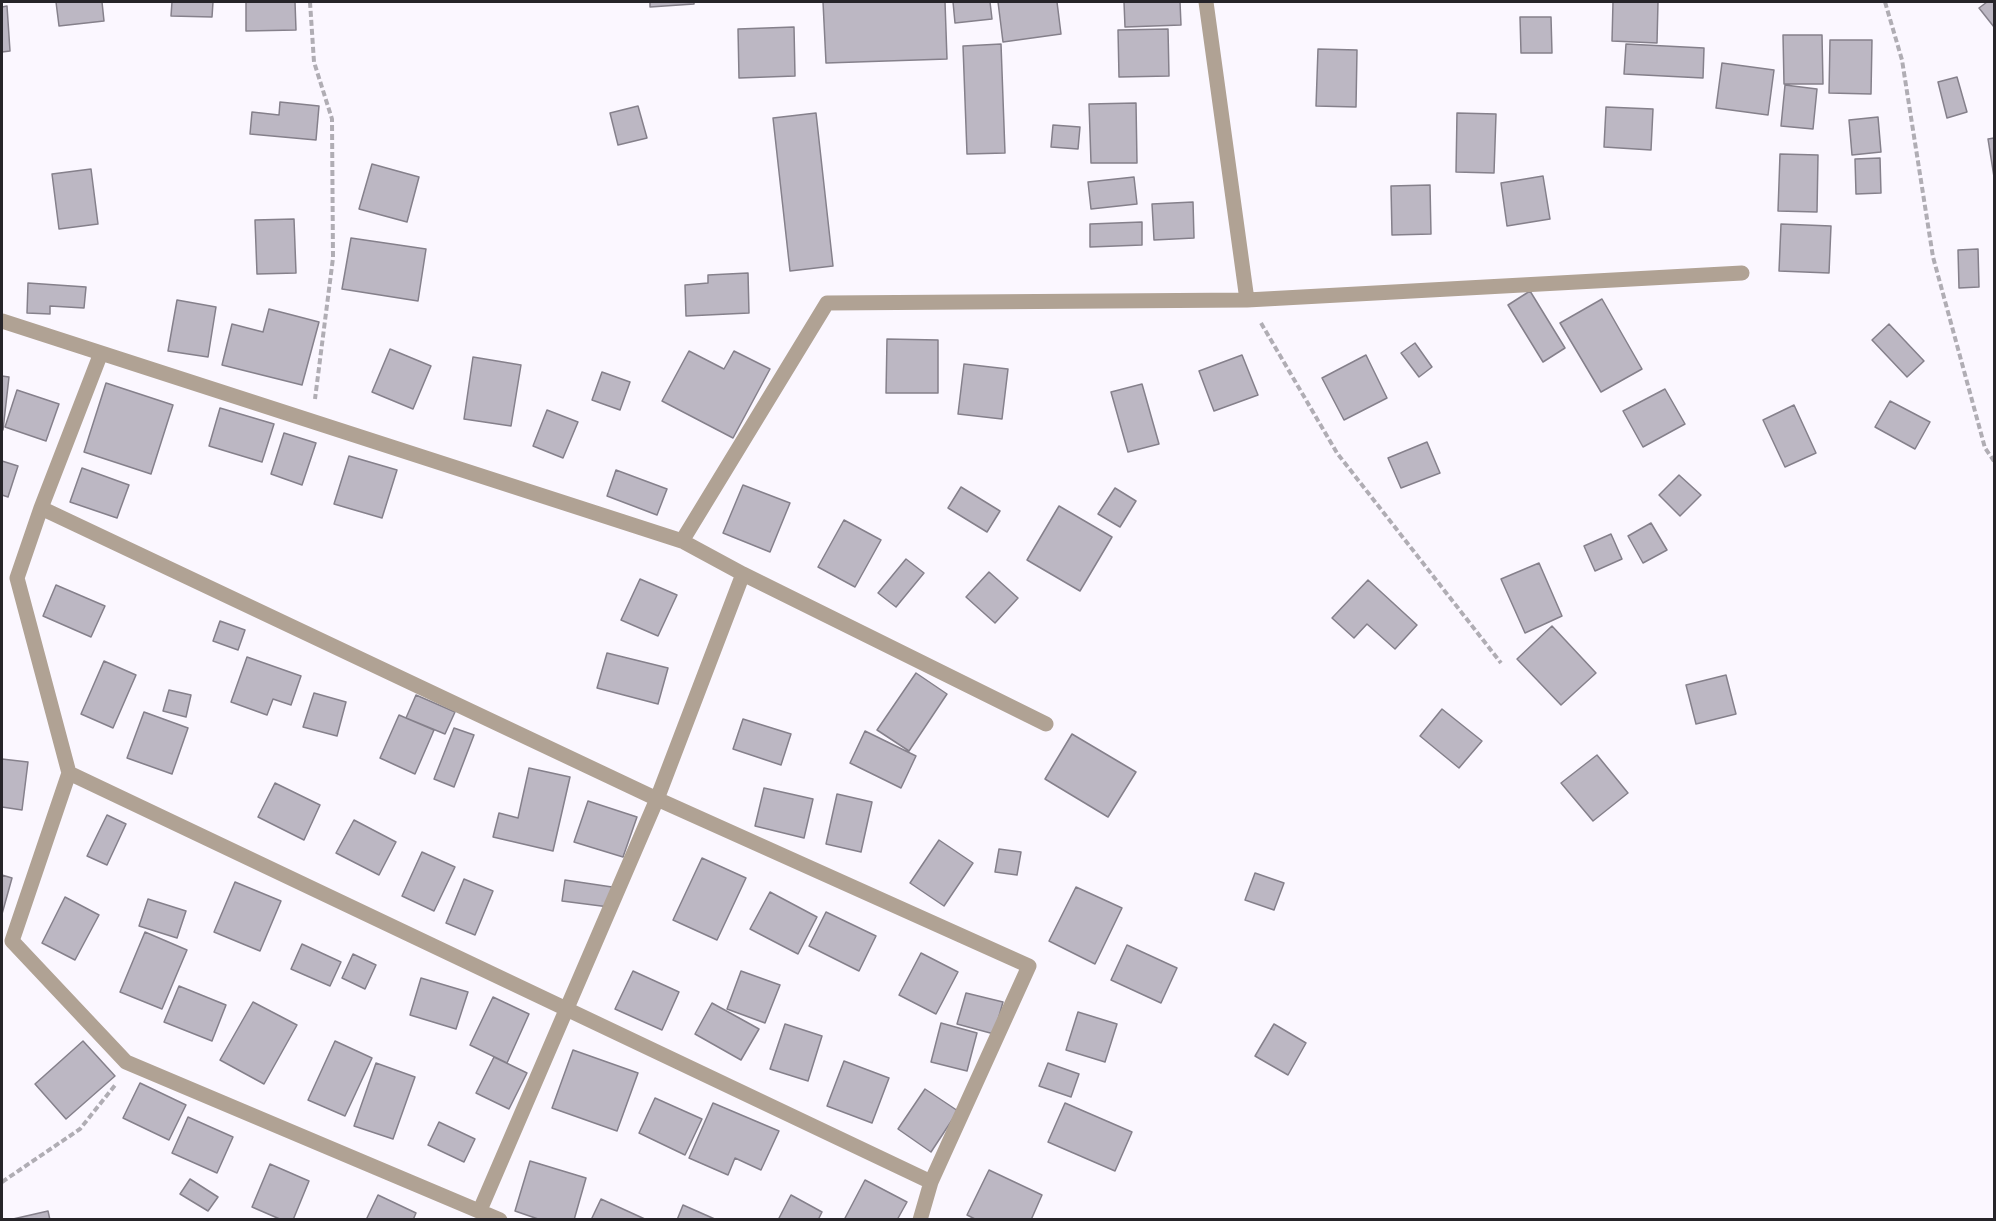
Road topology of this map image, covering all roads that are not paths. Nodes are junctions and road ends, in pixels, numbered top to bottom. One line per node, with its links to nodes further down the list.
1 (1206, 2): 3 (street)
2 (1742, 273): 3 (street)
3 (1247, 300): 7 (street)
4 (2, 321): 5 (street)
5 (101, 353): 6 (street); 7 (street)
6 (40, 508): 10 (street); 11 (street)
7 (682, 541): 8 (street)
8 (743, 574): 9 (street); 11 (street)
9 (1046, 724)
10 (69, 773): 12 (street); 14 (street)
11 (657, 799): 12 (street); 13 (street)
12 (567, 1010): 13 (street); 14 (street)
13 (931, 1182): 16 (street)
14 (480, 1210): 15 (street)
15 (500, 1220)
16 (920, 1220)

